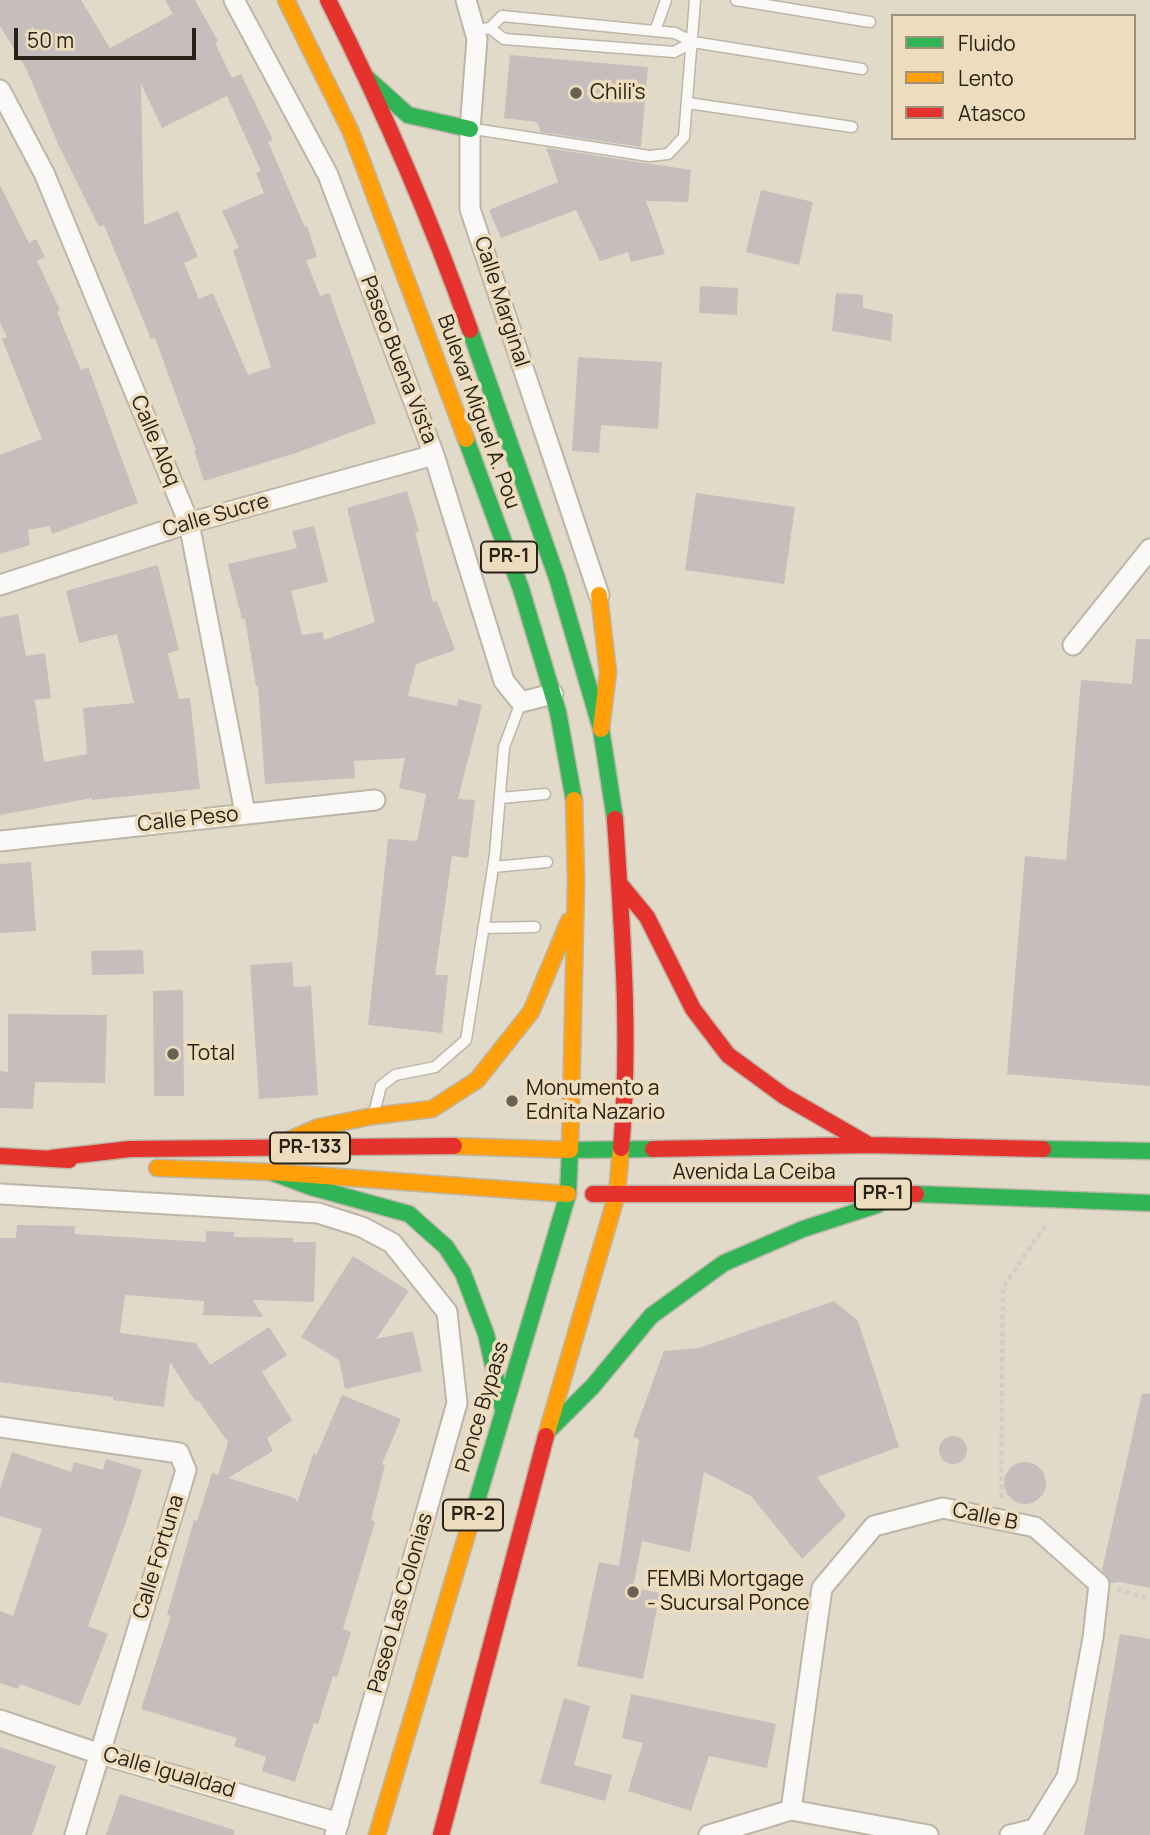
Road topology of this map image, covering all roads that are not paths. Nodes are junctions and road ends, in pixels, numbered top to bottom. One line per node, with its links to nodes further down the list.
1 (234, 0): 18 (street, Paseo Buena Vista)
2 (286, 0): 24 (main road, Bulevar Miguel A. Pou / PR-1)
3 (328, 0): 13 (main road, Bulevar Miguel A. Pou / PR-1)
4 (466, 0): 9 (street, Calle Marginal)
5 (666, 0): 10 (lane)
6 (695, 0): 11 (lane)
7 (736, 0): 8 (lane)
8 (870, 22)
9 (482, 29): 10 (lane); 11 (lane); 17 (street, Calle Marginal)
10 (655, 31): 11 (lane)
11 (693, 42): 12 (lane); 15 (lane)
12 (862, 69)
13 (368, 79): 17 (main road); 26 (main road, Bulevar Miguel A. Pou / PR-1)
14 (0, 90): 19 (street, Calle Aloq)
15 (688, 103): 16 (lane); 17 (lane)
16 (852, 127)
17 (470, 129): 22 (street, Calle Marginal)
18 (434, 455): 19 (street, Calle Sucre); 25 (street, Paseo Buena Vista)
19 (190, 523): 21 (street, Calle Sucre); 30 (street, Calle Aloq)
20 (1150, 549): 23 (street)
21 (0, 585)
22 (599, 595): 26 (main road)
23 (1073, 645)
24 (553, 694): 25 (street); 35 (main road, Bulevar Miguel A. Pou / PR-1)
25 (521, 702): 28 (lane)
26 (601, 729): 34 (main road, Bulevar Miguel A. Pou / PR-1)
27 (545, 794): 28 (lane)
28 (500, 798): 33 (lane)
29 (375, 800): 30 (street, Calle Peso)
30 (245, 813): 31 (street, Calle Peso)
31 (0, 841)
32 (547, 862): 33 (lane)
33 (494, 867): 37 (lane)
34 (619, 883): 39 (main road); 40 (main road, Bulevar Miguel A. Pou / PR-1)
35 (575, 905): 38 (main road); 42 (main road, Bulevar Miguel A. Pou / PR-1)
36 (535, 927): 37 (lane)
37 (484, 928): 38 (lane)
38 (373, 1116): 41 (main road)
39 (869, 1145): 40 (main road, Avenida La Ceiba); 43 (main road, Avenida La Ceiba)
40 (621, 1147): 42 (main road, Avenida La Ceiba); 49 (main road, PR-1)
41 (271, 1148): 42 (main road, PR-133); 45 (main road, PR-133)
42 (570, 1150): 48 (main road, Ponce Bypass / PR-1)
43 (1150, 1151)
44 (0, 1156): 45 (main road, PR-133)
45 (51, 1158): 46 (main road, PR-133)
46 (271, 1172): 48 (main road, PR-133); 52 (main road)
47 (0, 1194): 58 (street, Paseo Las Colonias)
48 (568, 1195): 49 (main road, Avenida La Ceiba / PR-1); 52 (main road, Ponce Bypass / PR-2)
49 (617, 1195): 50 (main road, Avenida La Ceiba / PR-1); 54 (main road, PR-2)
50 (907, 1195): 51 (main road, Avenida La Ceiba / PR-1); 54 (main road)
51 (1150, 1203)
52 (503, 1413): 59 (main road, Ponce Bypass / PR-2)
53 (0, 1427): 56 (street, Calle Fortuna)
54 (547, 1432): 61 (main road, PR-2)
55 (0, 1720): 56 (street, Calle Igualdad)
56 (100, 1754): 58 (street, Calle Igualdad); 60 (street, Calle Fortuna)
57 (791, 1810): 62 (street); 63 (street); 64 (street, Calle B)
58 (337, 1829)
59 (382, 1834)
60 (75, 1835)
61 (441, 1835)
62 (709, 1835)
63 (928, 1835)
64 (1010, 1835)

